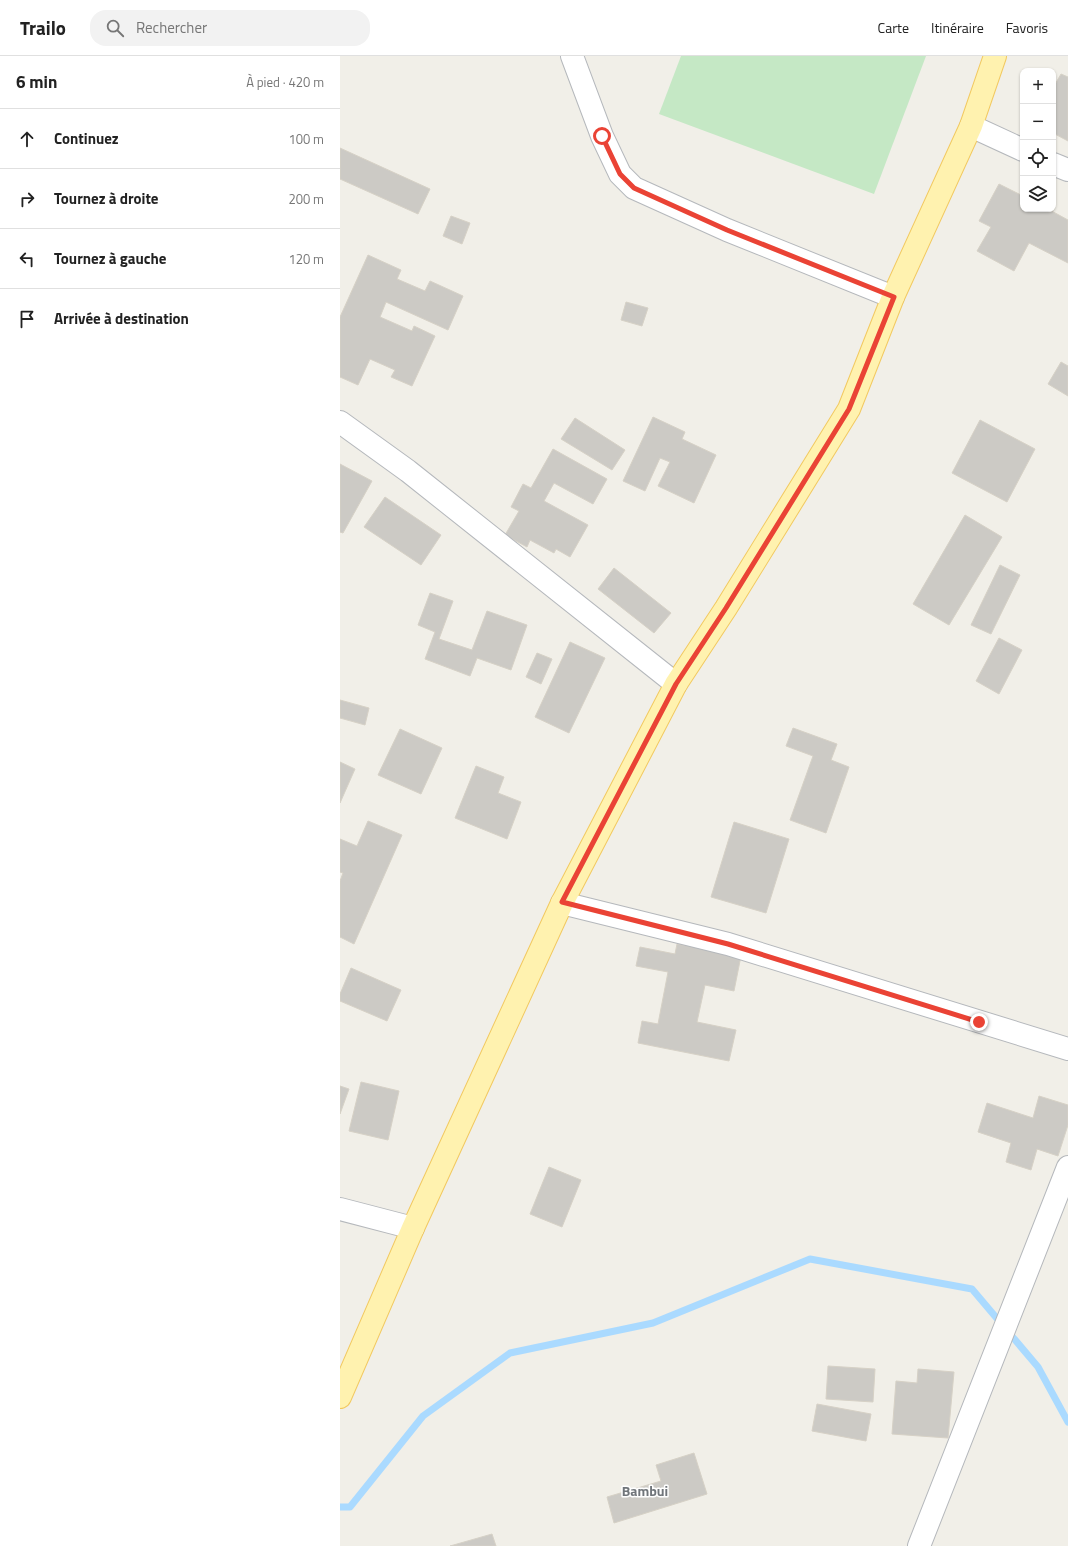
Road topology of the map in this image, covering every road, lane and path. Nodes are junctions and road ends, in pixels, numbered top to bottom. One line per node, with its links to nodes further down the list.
1 (572, 56): 7 (street)
2 (995, 56): 3 (main road)
3 (971, 126): 4 (street); 7 (main road)
4 (1020, 149)
5 (1056, 165): 6 (street)
6 (1068, 170)
7 (894, 297): 9 (main road)
8 (340, 422): 9 (street)
9 (676, 684): 10 (main road)
10 (562, 902): 11 (street); 14 (main road)
11 (1068, 1049)
12 (1068, 1167): 16 (street)
13 (340, 1209): 14 (street)
14 (413, 1228): 15 (main road)
15 (340, 1397)
16 (919, 1546)

